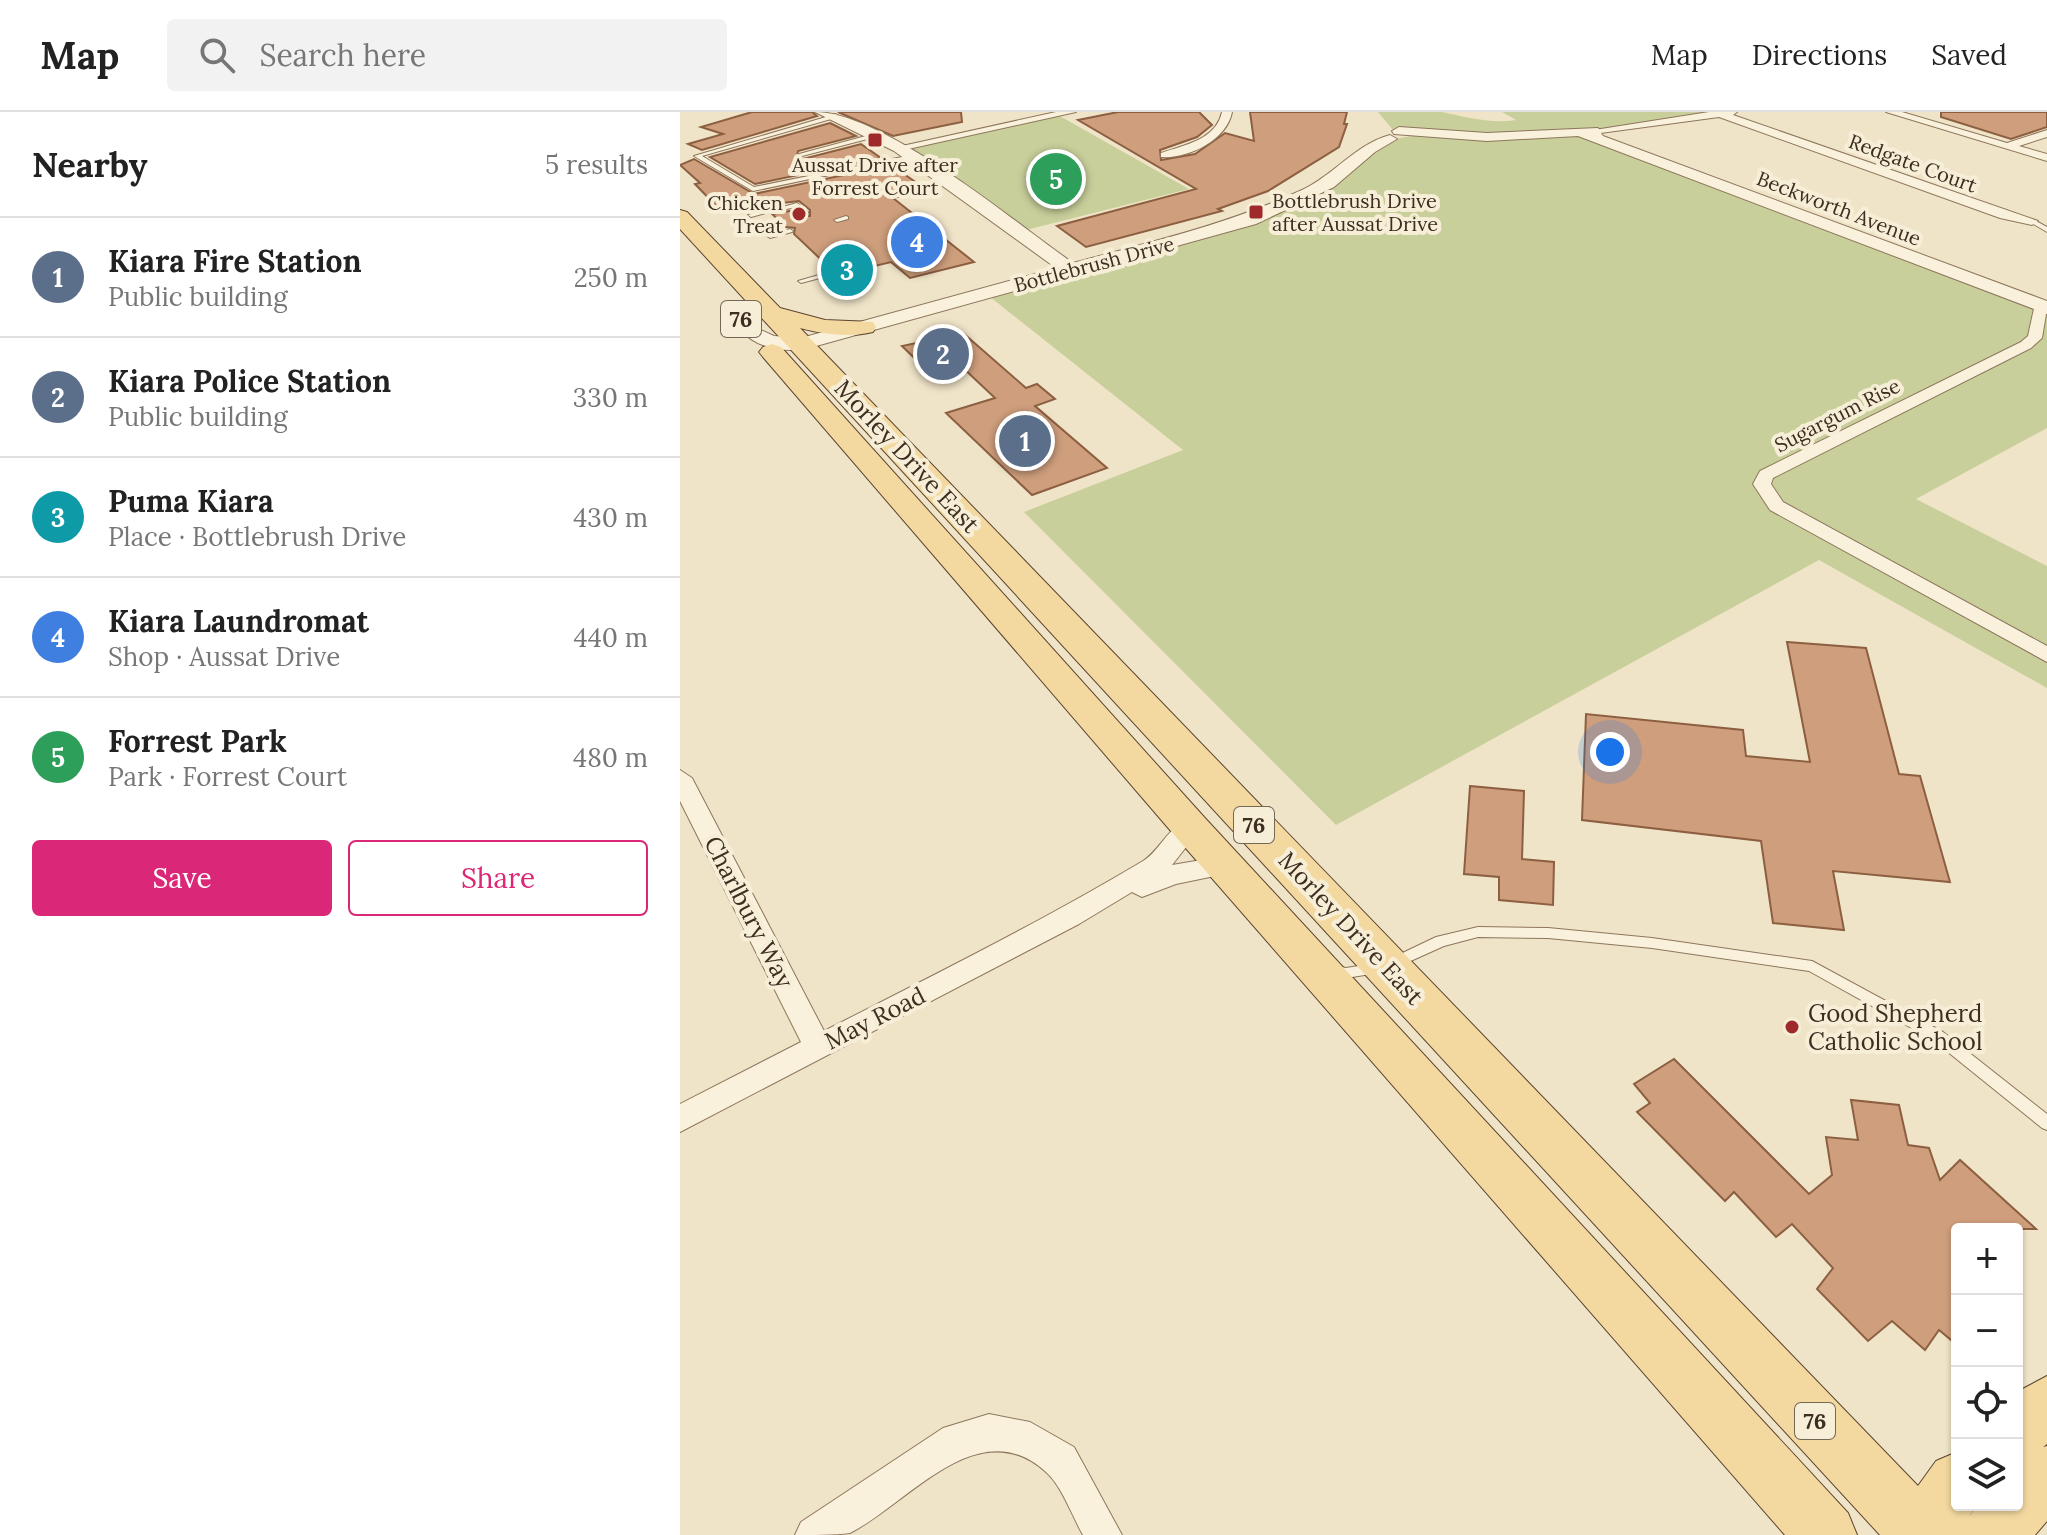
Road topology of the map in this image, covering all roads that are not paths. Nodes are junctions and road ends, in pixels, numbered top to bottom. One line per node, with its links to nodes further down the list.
1 (1071, 112): 6 (street)
2 (1227, 112): 13 (street)
3 (1891, 112): 10 (street)
4 (1727, 113): 7 (street); 20 (street, Redgate Court)
5 (829, 114): 9 (street); 11 (lane)
6 (1039, 115): 11 (street)
7 (1586, 131): 27 (street, Bottlebrush Drive); 30 (street, Beckworth Avenue)
8 (2047, 133): 10 (street)
9 (877, 135): 11 (street); 12 (lane)
10 (2008, 146): 14 (street)
11 (905, 152): 27 (street)
12 (801, 154)
13 (1165, 155)
14 (2047, 158)
15 (751, 215): 16 (lane)
16 (810, 216)
17 (846, 218): 18 (lane)
18 (837, 220)
19 (2047, 220): 20 (lane, Redgate Court)
20 (2032, 221): 22 (lane)
21 (683, 222): 31 (main road, Morley Drive East / 76)
22 (2047, 230)
23 (790, 231): 24 (lane)
24 (770, 236)
25 (870, 264): 26 (lane)
26 (861, 266)
27 (1071, 270): 33 (street, Bottlebrush Drive)
28 (833, 273): 29 (lane)
29 (801, 281)
30 (2044, 308): 38 (street, Sugargum Rise)
31 (773, 313): 33 (main road); 34 (main road, Morley Drive East / 76)
32 (746, 324): 34 (street, Bottlebrush Drive); 35 (main road, Morley Drive East / 76)
33 (864, 327): 34 (street, Bottlebrush Drive)
34 (802, 344): 35 (street); 36 (main road, Morley Drive East / 76)
35 (802, 384): 36 (main road, Morley Drive East / 76)
36 (863, 432): 37 (main road, Morley Drive East / 76)
37 (958, 537): 40 (main road, Morley Drive East / 76); 44 (main road, Morley Drive East / 76)
38 (2047, 655)
39 (680, 778): 45 (street, Charlbury Way)
40 (1190, 827): 41 (main road, Morley Drive East / 76); 42 (street, May Road)
41 (1225, 865): 42 (street, May Road); 43 (main road, Morley Drive East / 76)
42 (1070, 917): 45 (street, May Road)
43 (1316, 966): 44 (lane); 52 (main road, Morley Drive East / 76)
44 (1387, 967): 47 (lane); 56 (main road, Morley Drive East / 76)
45 (818, 1047): 46 (street, May Road)
46 (680, 1119)
47 (2047, 1123)
48 (2047, 1405): 49 (main road)
49 (2023, 1426)
50 (2047, 1476): 58 (main road)
51 (1951, 1487): 57 (main road)
52 (1808, 1515): 55 (main road, Morley Drive East)
53 (814, 1535): 54 (street)
54 (1103, 1535)
55 (1841, 1535)
56 (1922, 1535)
57 (1940, 1535)
58 (1993, 1535)

